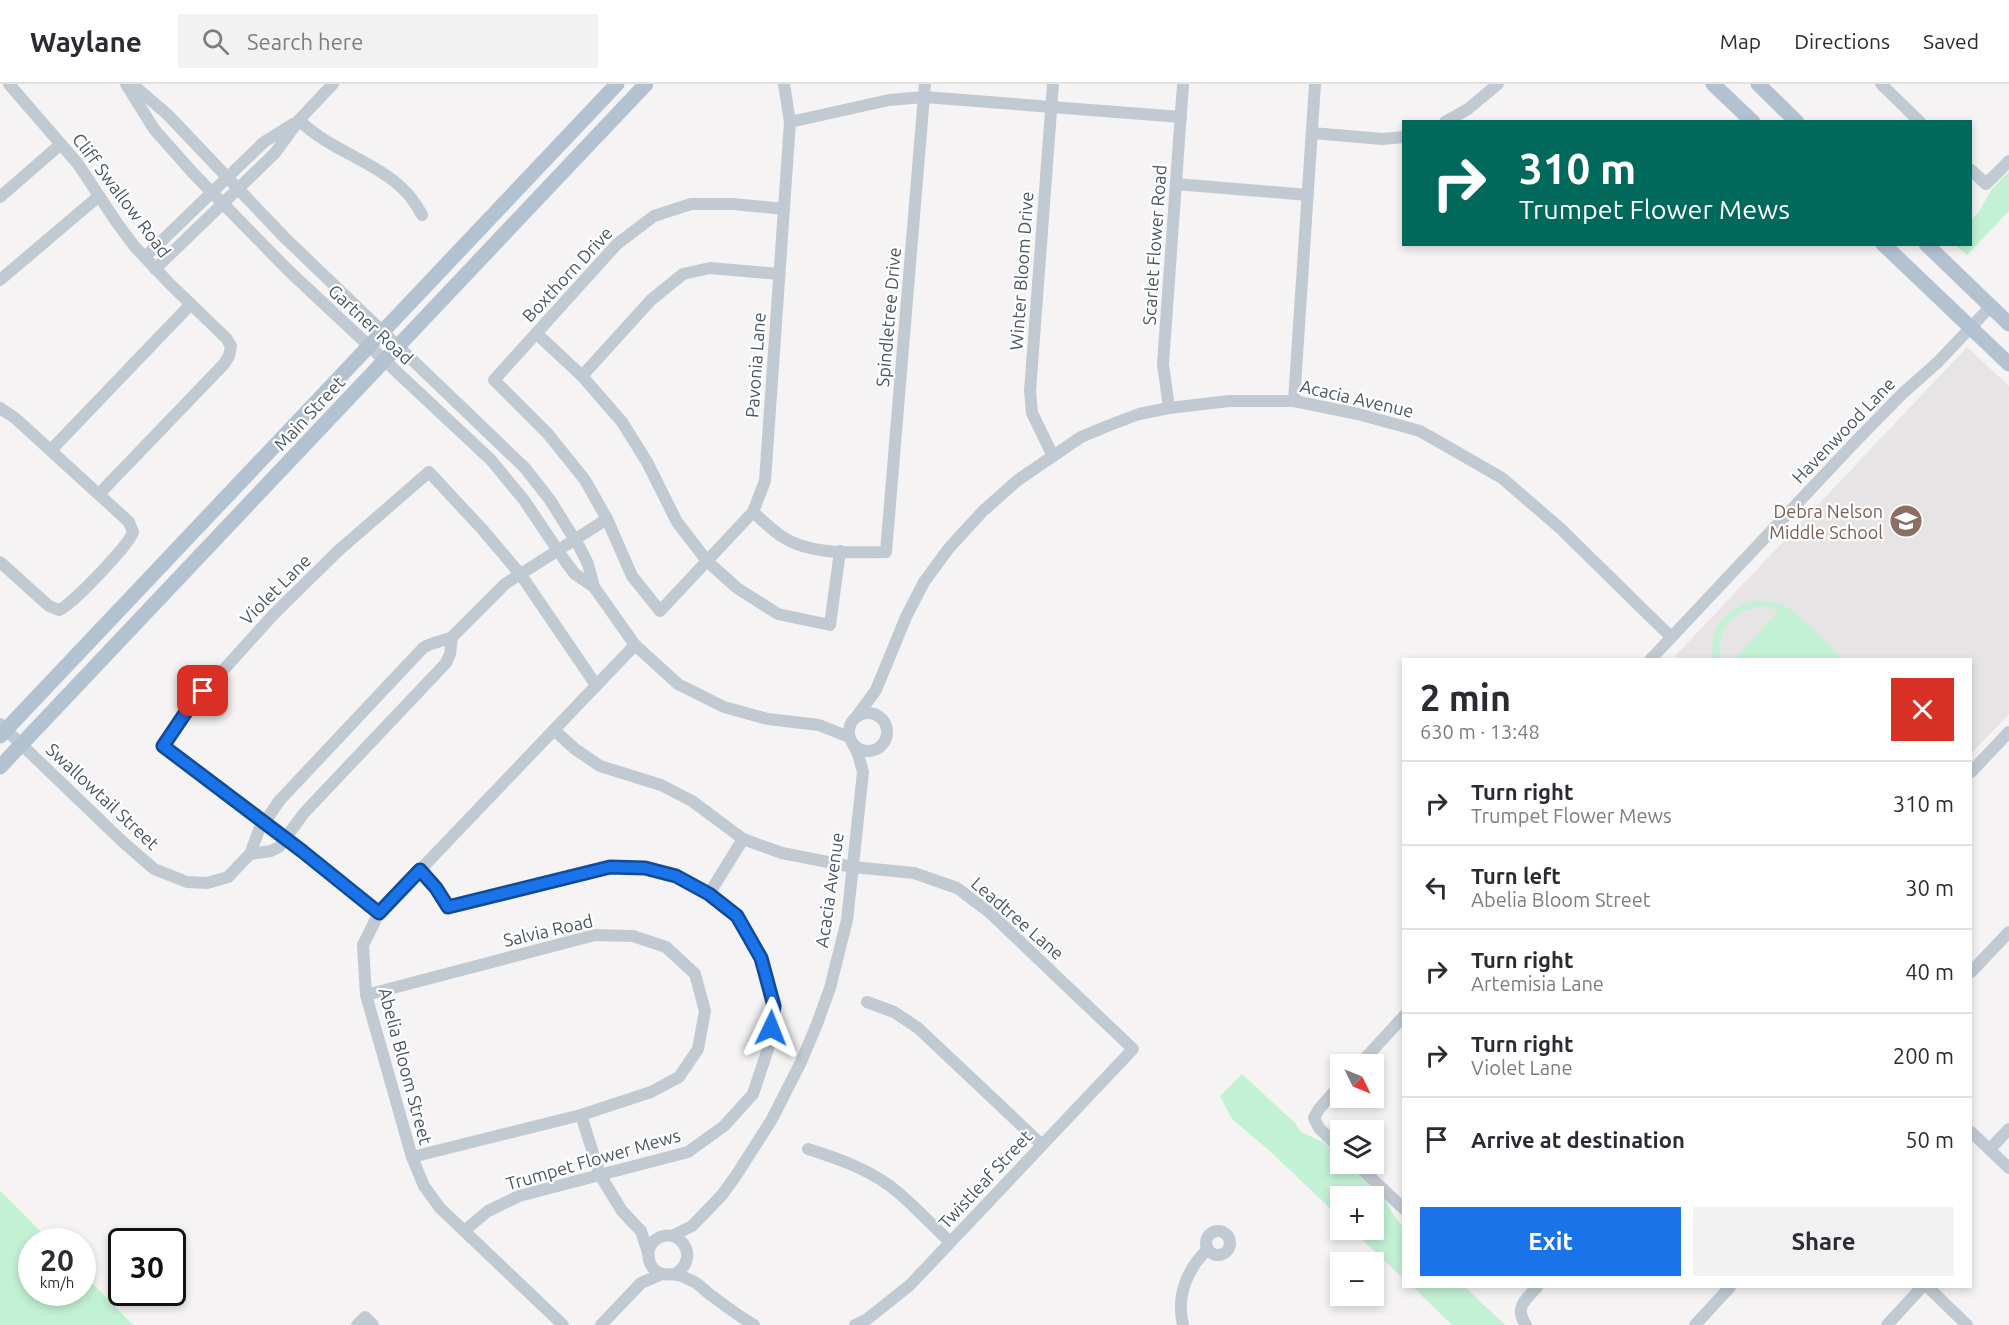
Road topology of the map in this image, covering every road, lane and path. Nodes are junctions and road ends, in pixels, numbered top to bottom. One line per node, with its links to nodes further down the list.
1 (9, 84): 27 (street, Cliff Swallow Road)
2 (126, 84): 33 (street, Gartner Road)
3 (132, 84): 30 (street, Gartner Road)
4 (333, 84): 19 (street)
5 (617, 84): 50 (main road, Main Street)
6 (645, 84): 52 (main road, Main Street)
7 (784, 84): 24 (street, Pavonia Lane)
8 (925, 84): 16 (street, Spindletree Drive)
9 (1053, 84): 17 (street, Winter Bloom Drive)
10 (1183, 84): 18 (street, Scarlet Flower Road)
11 (1315, 84): 25 (street)
12 (1498, 84): 20 (street)
13 (1713, 84): 21 (main road)
14 (1758, 84): 22 (main road)
15 (1881, 84): 23 (street)
16 (924, 97): 17 (street); 24 (street); 67 (street, Spindletree Drive)
17 (1052, 107): 18 (street); 61 (street, Winter Bloom Drive)
18 (1181, 117): 31 (street, Scarlet Flower Road)
19 (299, 120): 30 (street); 32 (street); 39 (street)
20 (1449, 120)
21 (1751, 120)
22 (1795, 120)
23 (1918, 120)
24 (790, 122): 38 (street, Pavonia Lane)
25 (1312, 133): 26 (street); 34 (street)
26 (1402, 137)
27 (61, 144): 35 (street); 36 (street, Cliff Swallow Road)
28 (2009, 161): 29 (street)
29 (1972, 171)
30 (226, 179): 32 (street, Gartner Road); 33 (street)
31 (1176, 184): 34 (street); 59 (street, Scarlet Flower Road)
32 (237, 190): 37 (street); 50 (street, Gartner Road)
33 (212, 193): 37 (street, Gartner Road); 42 (street)
34 (1308, 195): 57 (street)
35 (0, 196)
36 (99, 196): 42 (street, Cliff Swallow Road); 45 (street)
37 (222, 204): 43 (street); 53 (street, Gartner Road)
38 (784, 209): 44 (street, Pavonia Lane); 51 (street, Boxthorn Drive)
39 (422, 215)
40 (1885, 246): 49 (main road)
41 (1928, 246): 47 (main road)
42 (145, 257): 43 (street, Cliff Swallow Road)
43 (155, 269): 46 (street, Cliff Swallow Road)
44 (779, 273): 56 (street); 63 (street, Pavonia Lane)
45 (0, 280)
46 (191, 304): 60 (street); 62 (street, Cliff Swallow Road)
47 (1990, 306): 48 (main road); 49 (street, Havenwood Lane)
48 (2009, 324)
49 (1971, 328): 55 (main road); 73 (street, Havenwood Lane)
50 (383, 332): 52 (street, Gartner Road); 53 (main road, Main Street)
51 (536, 333): 56 (street); 64 (street, Boxthorn Drive)
52 (399, 346): 54 (main road, Main Street); 65 (street, Gartner Road)
53 (369, 347): 54 (street, Gartner Road); 81 (main road, Main Street)
54 (385, 361): 66 (street, Gartner Road); 85 (main road, Main Street)
55 (2009, 364)
56 (582, 376): 68 (street)
57 (1294, 401): 59 (street, Acacia Avenue); 73 (street, Acacia Avenue)
58 (0, 408): 60 (street)
59 (1169, 408): 61 (street, Acacia Avenue)
60 (51, 450): 62 (street)
61 (1053, 456): 77 (street, Acacia Avenue)
62 (99, 494): 69 (street)
63 (753, 512): 67 (street); 68 (street, Pavonia Lane)
64 (607, 519): 65 (street, Swallowtail Street); 68 (street, Pavonia Lane)
65 (574, 540): 66 (street, Swallowtail Street); 71 (street, Gartner Road)
66 (558, 551): 70 (street, Swallowtail Street); 71 (street, Gartner Road)
67 (840, 551): 68 (street)
68 (707, 561)
69 (0, 562)
70 (521, 575): 72 (street, Swallowtail Street); 76 (street); 90 (street, Violet Lane)
71 (594, 587): 74 (street, Gartner Road)
72 (452, 638): 90 (street, Swallowtail Street); 91 (street, Swallowtail Street)
73 (1671, 638): 75 (street, Havenwood Lane)
74 (635, 645): 76 (street, Abelia Bloom Street); 80 (street, Gartner Road)
75 (1652, 658)
76 (596, 685): 82 (street, Abelia Bloom Street)
77 (876, 690): 78 (street); 79 (street, Acacia Avenue)
78 (879, 715): 79 (street); 86 (street)
79 (854, 719): 80 (street); 84 (street)
80 (819, 725): 84 (street)
81 (2, 730): 85 (street, Swallowtail Street)
82 (554, 730): 92 (street, Leadtree Lane); 95 (street, Abelia Bloom Street)
83 (2009, 732): 88 (street)
84 (851, 741): 86 (street); 89 (street)
85 (22, 744): 87 (main road, Main Street); 93 (street, Swallowtail Street)
86 (879, 746): 89 (street)
87 (0, 767)
88 (1972, 771)
89 (862, 772): 94 (street, Acacia Avenue)
90 (265, 823): 91 (street); 93 (street, Swallowtail Street)
91 (285, 838): 93 (street, Swallowtail Street); 97 (street)
92 (743, 839): 94 (street, Leadtree Lane); 96 (street)
93 (250, 855)
94 (853, 867): 103 (street, Leadtree Lane); 118 (street, Acacia Avenue)
95 (420, 870): 96 (street, Trumpet Flower Mews); 97 (street, Abelia Bloom Street)
96 (709, 894): 116 (street, Trumpet Flower Mews)
97 (379, 913): 100 (street, Abelia Bloom Street)
98 (2009, 932): 99 (street)
99 (1972, 971)
100 (366, 995): 106 (street, Salvia Road); 113 (street, Abelia Bloom Street)
101 (867, 1002): 110 (street)
102 (1402, 1018): 104 (street)
103 (1133, 1049): 110 (street, Twistleaf Street)
104 (1369, 1054)
105 (1330, 1096): 109 (street)
106 (581, 1115): 113 (street, Salvia Road); 116 (street)
107 (2009, 1129): 112 (street)
108 (1972, 1133): 112 (street)
109 (1330, 1139)
110 (1042, 1145): 122 (street, Twistleaf Street)
111 (808, 1149): 122 (street)
112 (1990, 1149): 114 (street)
113 (412, 1157): 119 (street, Abelia Bloom Street)
114 (2009, 1168)
115 (1367, 1174): 117 (street)
116 (600, 1175): 119 (street, Trumpet Flower Mews); 120 (street)
117 (1402, 1207)
118 (692, 1226): 121 (street, Acacia Avenue); 124 (street, Acacia Avenue)
119 (464, 1231): 134 (street, Abelia Bloom Street)
120 (641, 1231): 121 (street); 125 (street)
121 (668, 1236): 124 (street); 125 (street)
122 (950, 1242): 137 (street, Twistleaf Street)
123 (1208, 1250): 138 (street)
124 (687, 1253): 127 (street); 128 (street)
125 (649, 1256): 126 (street); 129 (street)
126 (662, 1274): 127 (street); 129 (street)
127 (675, 1274): 128 (street)
128 (695, 1282): 136 (street)
129 (641, 1283): 135 (street)
130 (1536, 1288): 139 (street)
131 (1729, 1288): 140 (street)
132 (1921, 1288): 141 (street)
133 (1929, 1288): 142 (street)
134 (563, 1325)
135 (600, 1325)
136 (754, 1325)
137 (855, 1325)
138 (1183, 1325)
139 (1526, 1325)
140 (1695, 1325)
141 (1887, 1325)
142 (1967, 1325)

